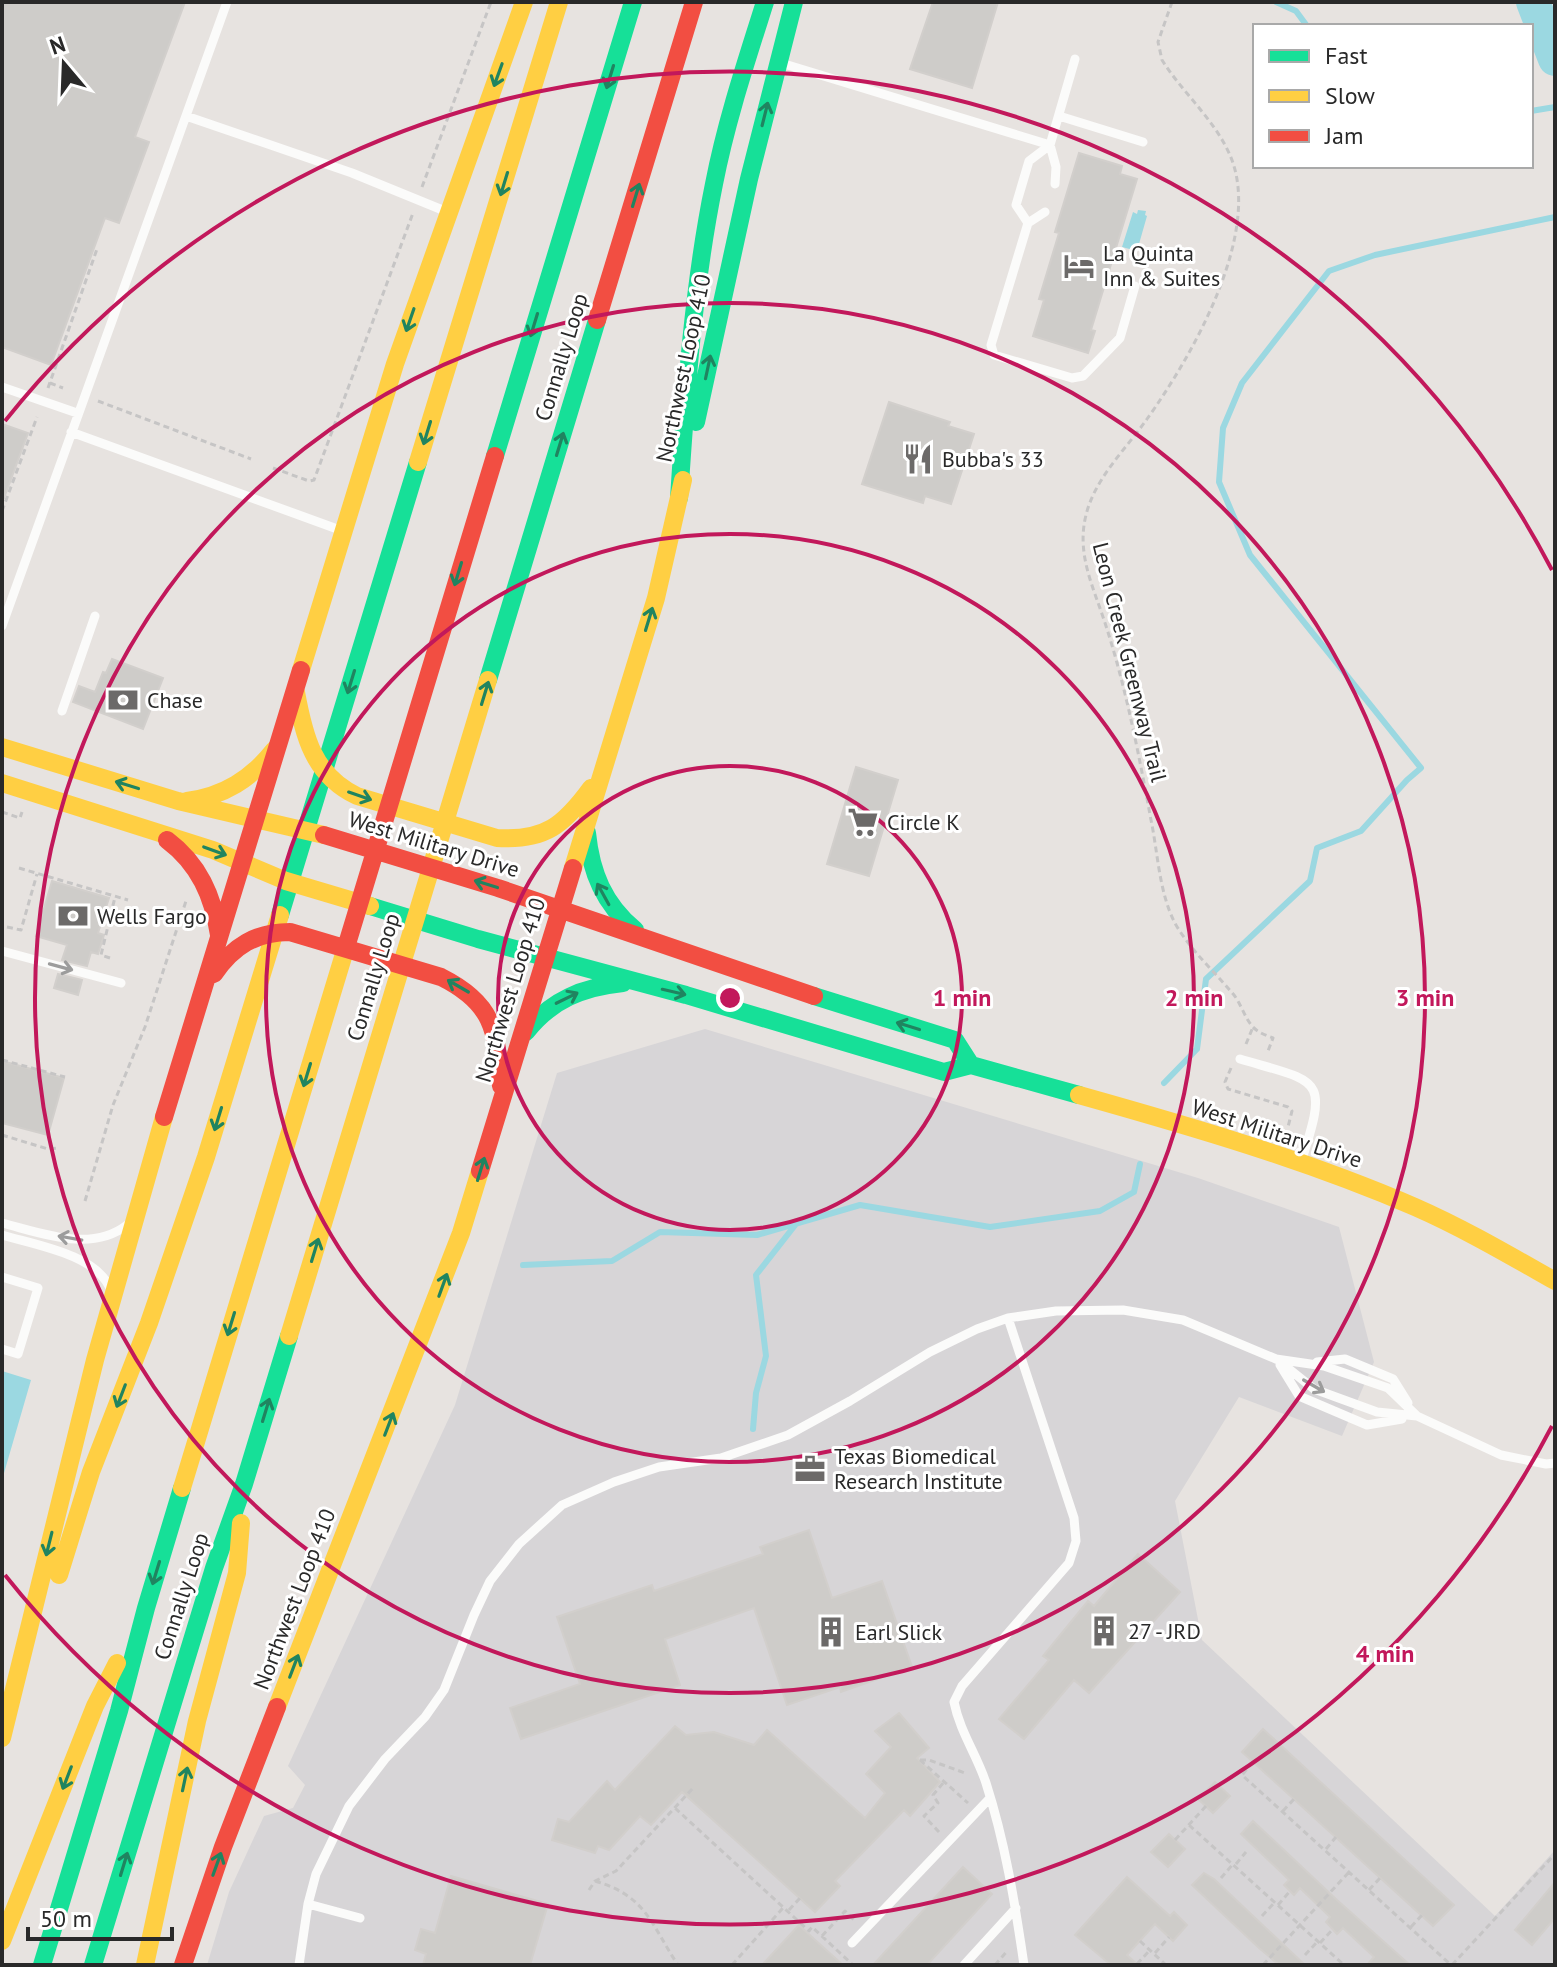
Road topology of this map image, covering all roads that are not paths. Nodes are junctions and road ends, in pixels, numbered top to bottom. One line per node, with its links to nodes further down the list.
1 (227, 2): 10 (lane)
2 (524, 2): 16 (main road, one-way to 16)
3 (559, 2): 63 (main road, one-way to 63)
4 (633, 2): 62 (main road, Connally Loop, one-way to 62)
5 (694, 2): 61 (main road, Connally Loop, one-way to 5)
6 (765, 2): 22 (main road)
7 (794, 2): 9 (main road, Northwest Loop 410)
8 (1075, 59): 11 (lane)
9 (778, 62): 13 (lane); 22 (main road, Northwest Loop 410, one-way to 9)
10 (186, 116): 16 (lane); 20 (lane)
11 (1059, 116): 12 (lane); 13 (lane)
12 (1143, 142)
13 (1050, 145): 14 (lane); 17 (lane)
14 (1055, 184)
15 (1045, 212): 17 (lane)
16 (449, 213): 23 (main road, one-way to 23)
17 (1028, 223): 18 (lane)
18 (1135, 286)
19 (2, 387): 20 (lane)
20 (77, 413): 21 (lane)
21 (71, 432): 23 (lane); 25 (lane)
22 (679, 498): 30 (main road, Northwest Loop 410, one-way to 22)
23 (343, 532): 26 (main road)
24 (95, 616): 27 (lane)
25 (2, 626)
26 (296, 688): 28 (main road); 30 (main road, one-way to 30)
27 (62, 711)
28 (280, 740): 32 (main road); 33 (main road)
29 (2, 747): 32 (main road, West Military Drive, one-way to 29)
30 (602, 773): 34 (main road, Northwest Loop 410)
31 (4, 785): 35 (main road, West Military Drive)
32 (178, 801): 33 (main road, West Military Drive)
33 (256, 820): 36 (main road); 37 (main road, West Military Drive, one-way to 33)
34 (587, 824): 37 (main road, Northwest Loop 410); 39 (main road, one-way to 34)
35 (142, 827): 36 (main road, West Military Drive, one-way to 36); 38 (main road)
36 (243, 862): 38 (main road); 41 (main road, West Military Drive)
37 (560, 908): 39 (main road, West Military Drive); 41 (main road, Northwest Loop 410)
38 (220, 937): 44 (main road)
39 (656, 941): 47 (main road, West Military Drive, one-way to 39)
40 (2, 951): 43 (lane, one-way to 43)
41 (545, 958): 42 (main road, West Military Drive); 45 (main road, Northwest Loop 410)
42 (630, 982): 45 (main road, one-way to 42); 47 (main road, West Military Drive, one-way to 47)
43 (121, 983)
44 (201, 998): 48 (main road, one-way to 44); 50 (main road)
45 (520, 1042): 48 (main road, Northwest Loop 410)
46 (1238, 1058): 49 (lane)
47 (971, 1065): 49 (main road, West Military Drive)
48 (501, 1105): 74 (main road, Northwest Loop 410, one-way to 48)
49 (1301, 1162): 54 (main road, West Military Drive)
50 (133, 1220): 51 (lane, one-way to 51); 55 (main road)
51 (3, 1222)
52 (2, 1235): 55 (lane)
53 (2, 1277): 57 (lane)
54 (1555, 1281)
55 (113, 1293): 63 (main road, one-way to 63)
56 (1008, 1318): 58 (lane); 65 (lane); 66 (lane)
57 (2, 1349)
58 (1276, 1359): 59 (lane, one-way to 59); 59 (lane); 59 (lane)
59 (1417, 1416): 60 (lane)
60 (1555, 1463)
61 (244, 1484): 72 (main road, Connally Loop, one-way to 61); 73 (main road, one-way to 61)
62 (146, 1608): 69 (main road, one-way to 69); 71 (main road, Connally Loop)
63 (14, 1698): 64 (main road)
64 (2, 1738)
65 (990, 1798): 67 (lane); 70 (lane)
66 (308, 1904): 68 (lane); 75 (lane)
67 (1016, 1908): 76 (lane); 77 (lane)
68 (360, 1918)
69 (2, 1941)
70 (852, 1943)
71 (42, 1965)
72 (93, 1965)
73 (145, 1965)
74 (183, 1965)
75 (299, 1965)
76 (964, 1965)
77 (1024, 1965)

